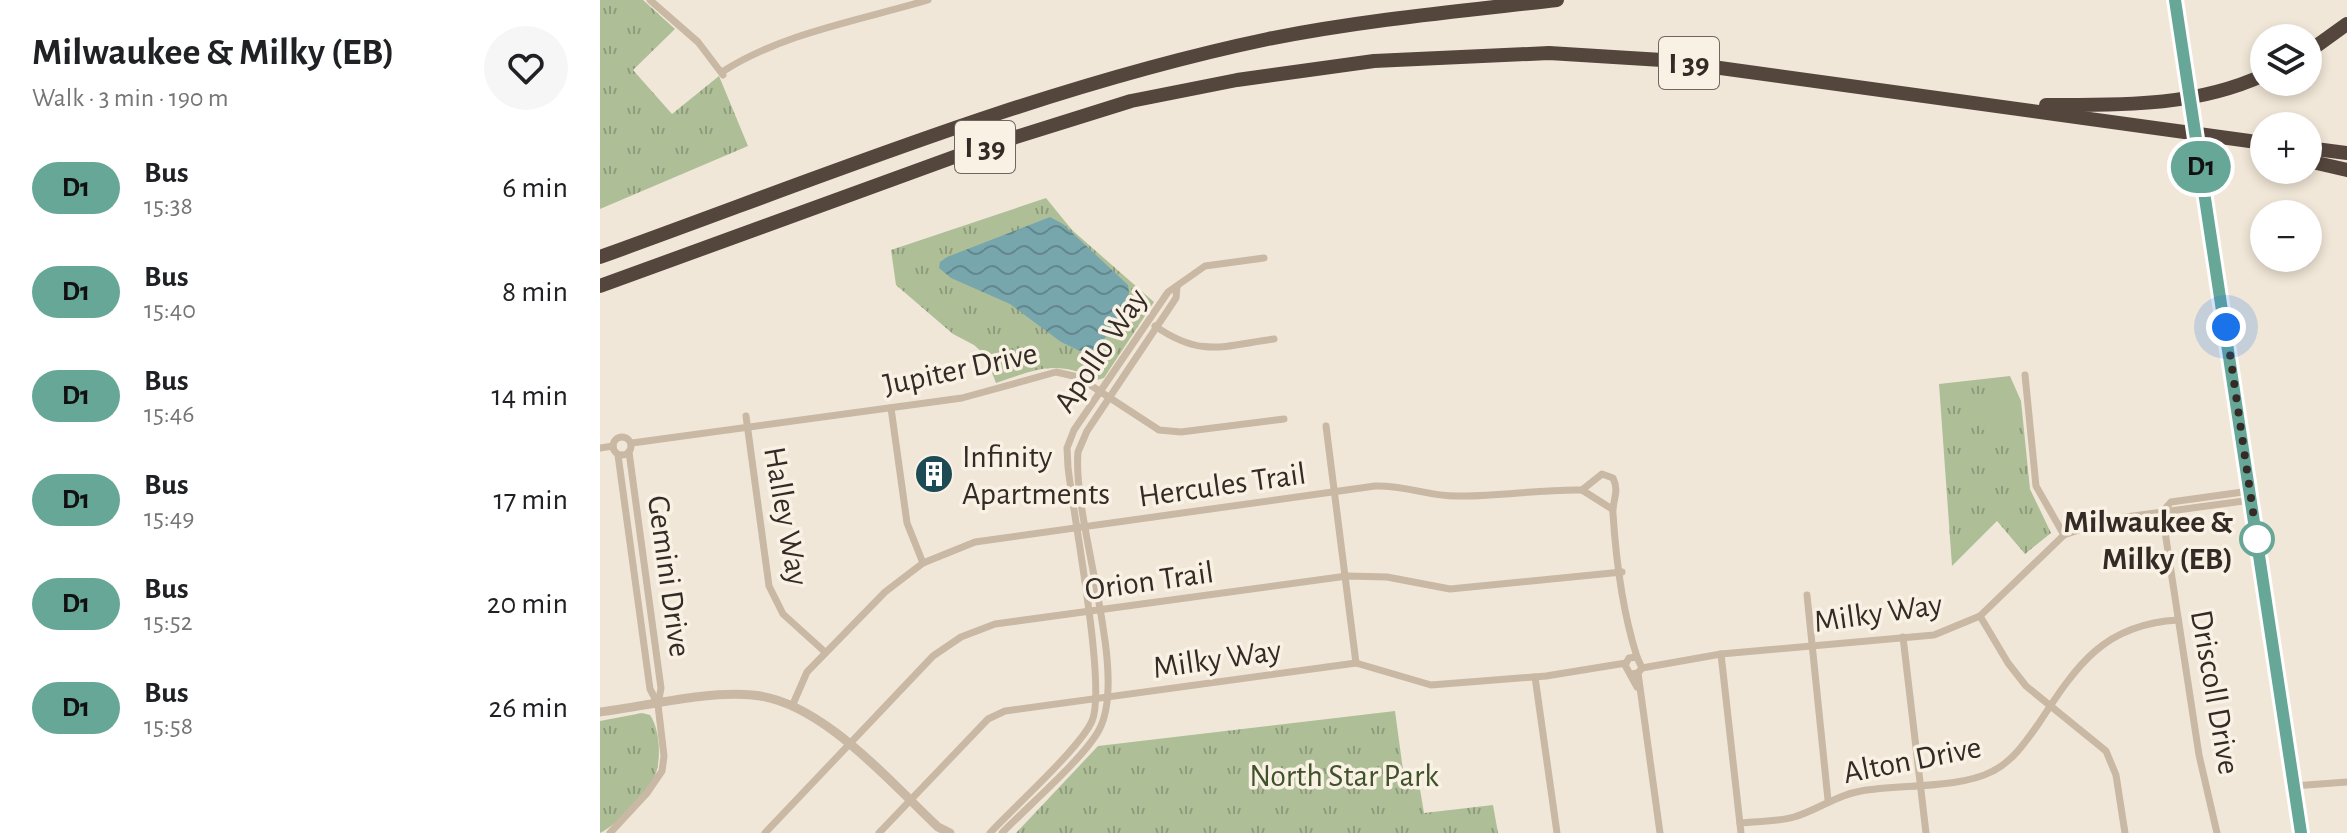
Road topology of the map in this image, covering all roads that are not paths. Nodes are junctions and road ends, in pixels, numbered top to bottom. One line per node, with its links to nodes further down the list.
1 (650, 0): 2 (street)
2 (928, 0)
3 (1557, 0): 16 (highway, I 39)
4 (2175, 0): 37 (street, bridge)
5 (2347, 24): 6 (highway)
6 (2322, 42)
7 (2250, 80): 8 (highway)
8 (1993, 106): 9 (highway, I 39); 18 (highway, I 39)
9 (2214, 137): 10 (highway, I 39); 11 (highway)
10 (2250, 141)
11 (2250, 147)
12 (2322, 150): 13 (highway)
13 (2347, 153)
14 (2322, 164): 15 (highway)
15 (2347, 170)
16 (600, 257)
17 (1264, 258): 19 (street, Apollo Way)
18 (600, 286)
19 (1177, 287): 20 (street, Apollo Way); 21 (street, Apollo Way)
20 (1149, 322): 21 (street); 24 (street, Apollo Way)
21 (1157, 327): 22 (street); 25 (street, Apollo Way)
22 (1274, 339)
23 (2025, 375): 42 (street)
24 (1101, 392): 25 (street, Jupiter Drive); 26 (street, Jupiter Drive); 41 (street, Apollo Way)
25 (1110, 398): 28 (street, Jupiter Drive); 40 (street, Apollo Way)
26 (891, 408): 30 (street, Jupiter Drive); 43 (street)
27 (746, 416): 30 (street, Halley Way)
28 (1284, 419)
29 (1326, 426): 36 (street)
30 (748, 428): 33 (street, Jupiter Drive); 53 (street, Halley Way)
31 (613, 446): 32 (street); 33 (street); 34 (street)
32 (600, 448)
33 (630, 448): 34 (street); 61 (street, Gemini Drive)
34 (618, 455): 61 (street, Gemini Drive)
35 (1582, 490): 36 (street, Hercules Trail); 38 (street); 38 (street)
36 (1333, 492): 40 (street, Hercules Trail); 45 (street)
37 (2250, 495): 39 (street, Milky Way); 67 (street)
38 (1612, 509): 44 (street)
39 (2163, 512): 42 (street, Milky Way); 50 (street, Driscoll Drive)
40 (1087, 527): 41 (street, Hercules Trail); 47 (street, Apollo Way)
41 (1074, 529): 43 (street, Hercules Trail); 48 (street, Apollo Way)
42 (2064, 535): 49 (street, Milky Way)
43 (923, 563): 53 (street, Hercules Trail)
44 (1622, 572): 45 (street, Orion Trail); 56 (street)
45 (1347, 576): 47 (street, Orion Trail); 55 (street)
46 (1807, 595): 52 (street)
47 (1099, 612): 48 (street, Orion Trail); 58 (street, Apollo Way)
48 (1088, 613): 59 (street, Apollo Way); 64 (street, Orion Trail)
49 (1980, 616): 51 (street, Milky Way); 62 (street)
50 (2178, 620): 62 (street, Alton Drive); 83 (street, Driscoll Drive)
51 (1903, 637): 52 (street, Milky Way); 66 (street)
52 (1813, 646): 54 (street, Milky Way); 68 (street)
53 (825, 652): 60 (street, Hercules Trail)
54 (1721, 654): 56 (street, Milky Way); 70 (street)
55 (1356, 663): 57 (street, Milky Way); 58 (street, Milky Way)
56 (1634, 665): 57 (street, Milky Way); 80 (street)
57 (1535, 677): 79 (street)
58 (1108, 698): 59 (street, Milky Way); 78 (street, Apollo Way)
59 (1096, 699): 69 (street, Milky Way); 77 (street, Apollo Way)
60 (793, 704): 61 (street); 64 (street)
61 (658, 705): 63 (street); 73 (street, Gemini Drive)
62 (2050, 705): 66 (street, Alton Drive); 72 (street)
63 (600, 712)
64 (850, 746): 69 (street); 74 (street, Orion Trail)
65 (2347, 782): 67 (street)
66 (1918, 783): 68 (street, Alton Drive); 82 (street)
67 (2293, 786): 84 (street)
68 (1828, 800): 70 (street, Alton Drive)
69 (910, 801): 71 (street); 75 (street, Milky Way)
70 (1740, 823): 81 (street)
71 (939, 830): 76 (street)
72 (2123, 832)
73 (610, 833)
74 (765, 833)
75 (879, 833)
76 (950, 833)
77 (990, 833)
78 (1002, 833)
79 (1557, 833)
80 (1660, 833)
81 (1741, 833)
82 (1926, 833)
83 (2217, 833)
84 (2301, 833)

